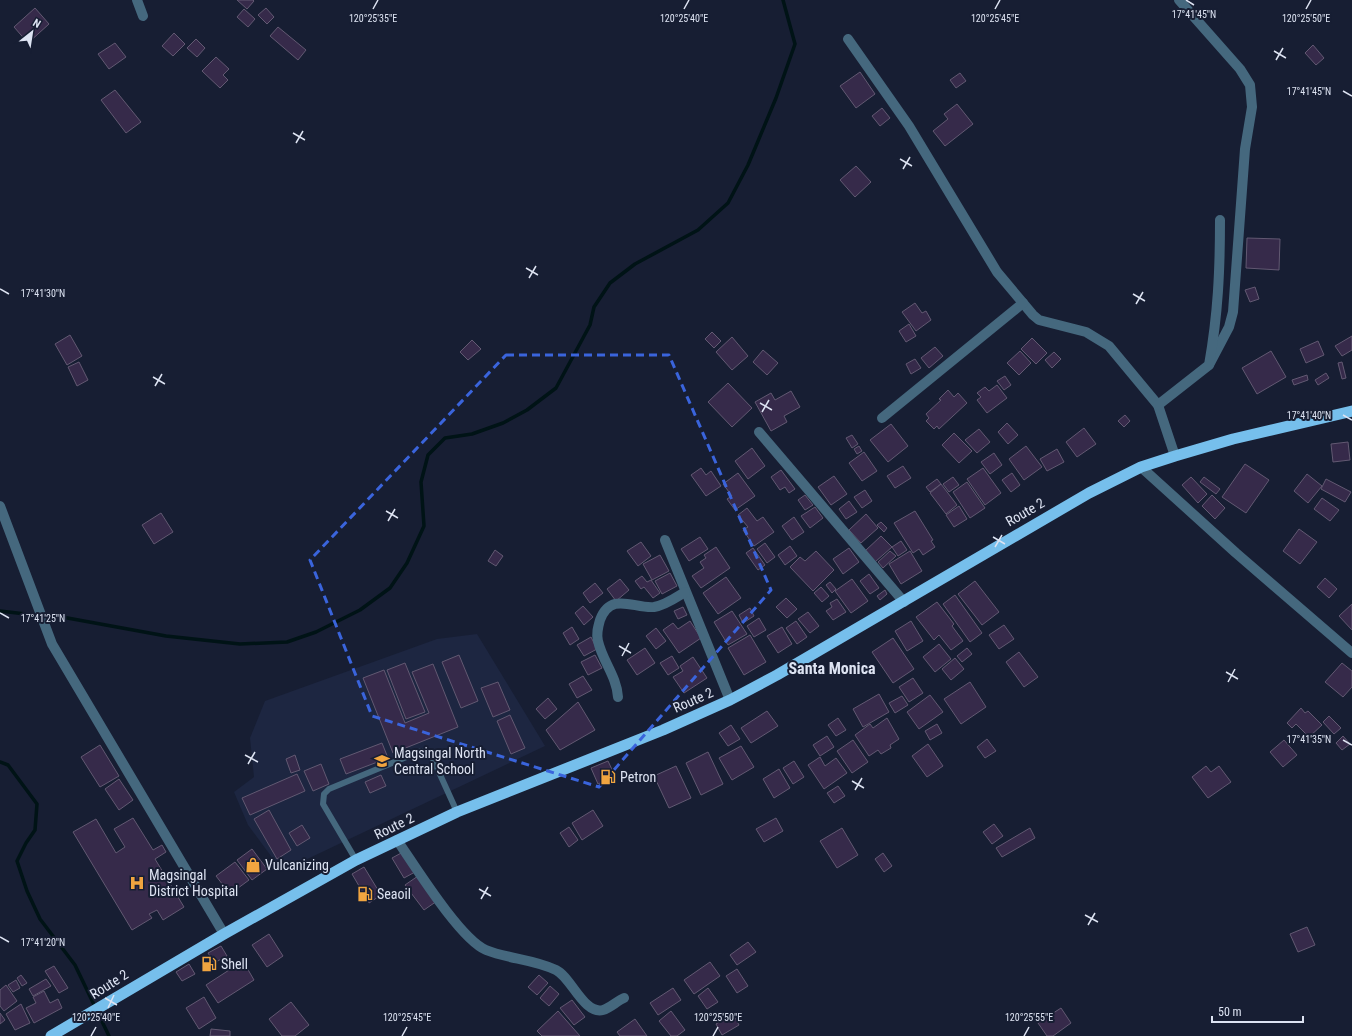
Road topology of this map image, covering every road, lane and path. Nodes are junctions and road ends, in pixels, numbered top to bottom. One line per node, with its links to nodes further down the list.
1 (137, 0): 3 (street)
2 (1180, 0): 7 (street)
3 (143, 16)
4 (848, 39): 6 (street)
5 (1220, 220): 7 (street)
6 (1024, 303): 8 (street); 10 (street)
7 (1209, 365): 8 (street)
8 (1158, 405): 12 (street)
9 (1352, 411): 12 (highway, Route 2)
10 (882, 418)
11 (759, 432): 17 (street)
12 (1175, 456): 13 (highway, Route 2)
13 (1141, 467): 17 (highway, Route 2); 18 (street)
14 (0, 506): 24 (street)
15 (665, 540): 16 (street)
16 (685, 592): 19 (street); 20 (street)
17 (904, 602): 20 (highway, Route 2)
18 (1352, 653)
19 (618, 697)
20 (730, 700): 21 (highway, Route 2)
21 (457, 812): 22 (highway, Route 2); 23 (lane)
22 (397, 840): 23 (highway, Route 2); 25 (street)
23 (356, 860): 24 (highway, Route 2)
24 (224, 934): 26 (highway, Route 2)
25 (624, 998)
26 (55, 1035)

